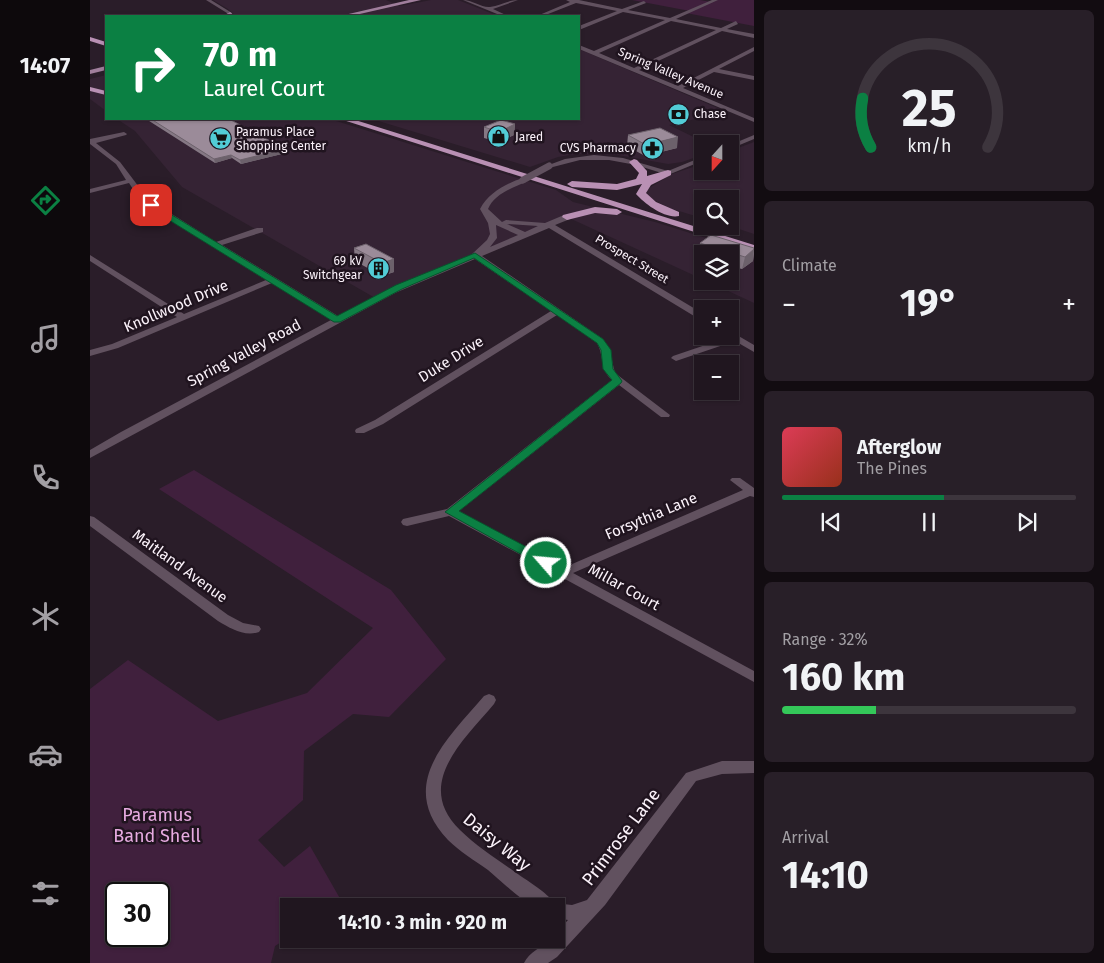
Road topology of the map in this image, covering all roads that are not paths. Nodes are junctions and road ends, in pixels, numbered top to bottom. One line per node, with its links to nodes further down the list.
1 (202, 0): 14 (street)
2 (208, 0): 15 (street)
3 (418, 0): 16 (main road)
4 (424, 0): 17 (main road)
5 (465, 0): 12 (street)
6 (516, 0): 12 (street)
7 (568, 0): 9 (street)
8 (700, 0): 10 (street)
9 (579, 1): 13 (street); 19 (street)
10 (713, 1): 20 (street)
11 (644, 2): 13 (street)
12 (490, 9): 18 (street)
13 (622, 10): 20 (street); 22 (street)
14 (222, 15)
15 (230, 15)
16 (348, 15)
17 (357, 15)
18 (504, 15)
19 (542, 15)
20 (671, 20): 23 (street); 33 (street)
21 (736, 23): 23 (street)
22 (580, 28)
23 (720, 30): 26 (street); 37 (street)
24 (90, 34): 25 (highway)
25 (104, 36)
26 (754, 36)
27 (90, 39): 28 (highway)
28 (105, 46)
29 (105, 46): 30 (highway)
30 (90, 47)
31 (580, 47): 33 (street, Spring Valley Avenue)
32 (754, 49): 34 (street)
33 (595, 53): 37 (street, Spring Valley Avenue)
34 (747, 53): 35 (street); 38 (street)
35 (754, 54)
36 (105, 69): 39 (main road)
37 (636, 70): 41 (street, Spring Valley Avenue)
38 (714, 70): 40 (street); 41 (street)
39 (90, 73)
40 (754, 78)
41 (679, 88): 46 (street, Spring Valley Avenue)
42 (90, 89): 43 (highway)
43 (105, 93)
44 (347, 120): 57 (highway)
45 (364, 120): 57 (highway)
46 (754, 120)
47 (124, 134): 49 (street)
48 (754, 137): 50 (street)
49 (90, 141): 55 (street)
50 (739, 143)
51 (634, 162): 52 (street); 54 (street); 56 (highway); 59 (street, bridge)
52 (694, 162)
53 (694, 162): 54 (street)
54 (668, 173): 56 (highway); 62 (highway)
55 (130, 181): 58 (street); 69 (street)
56 (640, 181): 57 (highway)
57 (563, 185): 60 (highway); 61 (highway); 63 (highway)
58 (90, 191)
59 (488, 215): 64 (street); 66 (street); 71 (street)
60 (567, 217): 61 (highway); 64 (street, Spring Valley Road)
61 (668, 221): 70 (highway)
62 (694, 221)
63 (694, 222)
64 (548, 224): 66 (street, Spring Valley Road); 75 (street, Prospect Street)
65 (260, 230): 69 (street)
66 (524, 234): 71 (street, Spring Valley Road)
67 (738, 235): 68 (highway)
68 (754, 240)
69 (215, 245): 73 (street)
70 (754, 248)
71 (475, 255): 74 (street); 77 (street, Spring Valley Road)
72 (90, 256): 76 (street)
73 (272, 280): 76 (street, Knollwood Drive); 77 (street)
74 (557, 311): 83 (street); 85 (street, Duke Drive)
75 (694, 312)
76 (184, 317): 81 (street, Knollwood Drive)
77 (337, 320): 86 (street, Spring Valley Road)
78 (739, 340): 80 (street)
79 (710, 345): 82 (street)
80 (754, 349)
81 (90, 353)
82 (676, 358)
83 (617, 381): 84 (street); 89 (street)
84 (665, 415)
85 (360, 431)
86 (90, 455)
87 (736, 480): 88 (street, Forsythia Lane)
88 (752, 492): 92 (street, Forsythia Lane)
89 (451, 512): 91 (street); 92 (street, Millar Court)
90 (90, 520): 93 (street, Maitland Avenue)
91 (407, 522)
92 (564, 572): 94 (street, Millar Court)
93 (254, 629)
94 (754, 678)
95 (489, 700): 97 (street, Daisy Way)
96 (754, 767): 98 (street, Primrose Lane)
97 (537, 898)
98 (596, 904): 99 (street); 100 (street, Primrose Lane)
99 (565, 912)
100 (533, 963)

